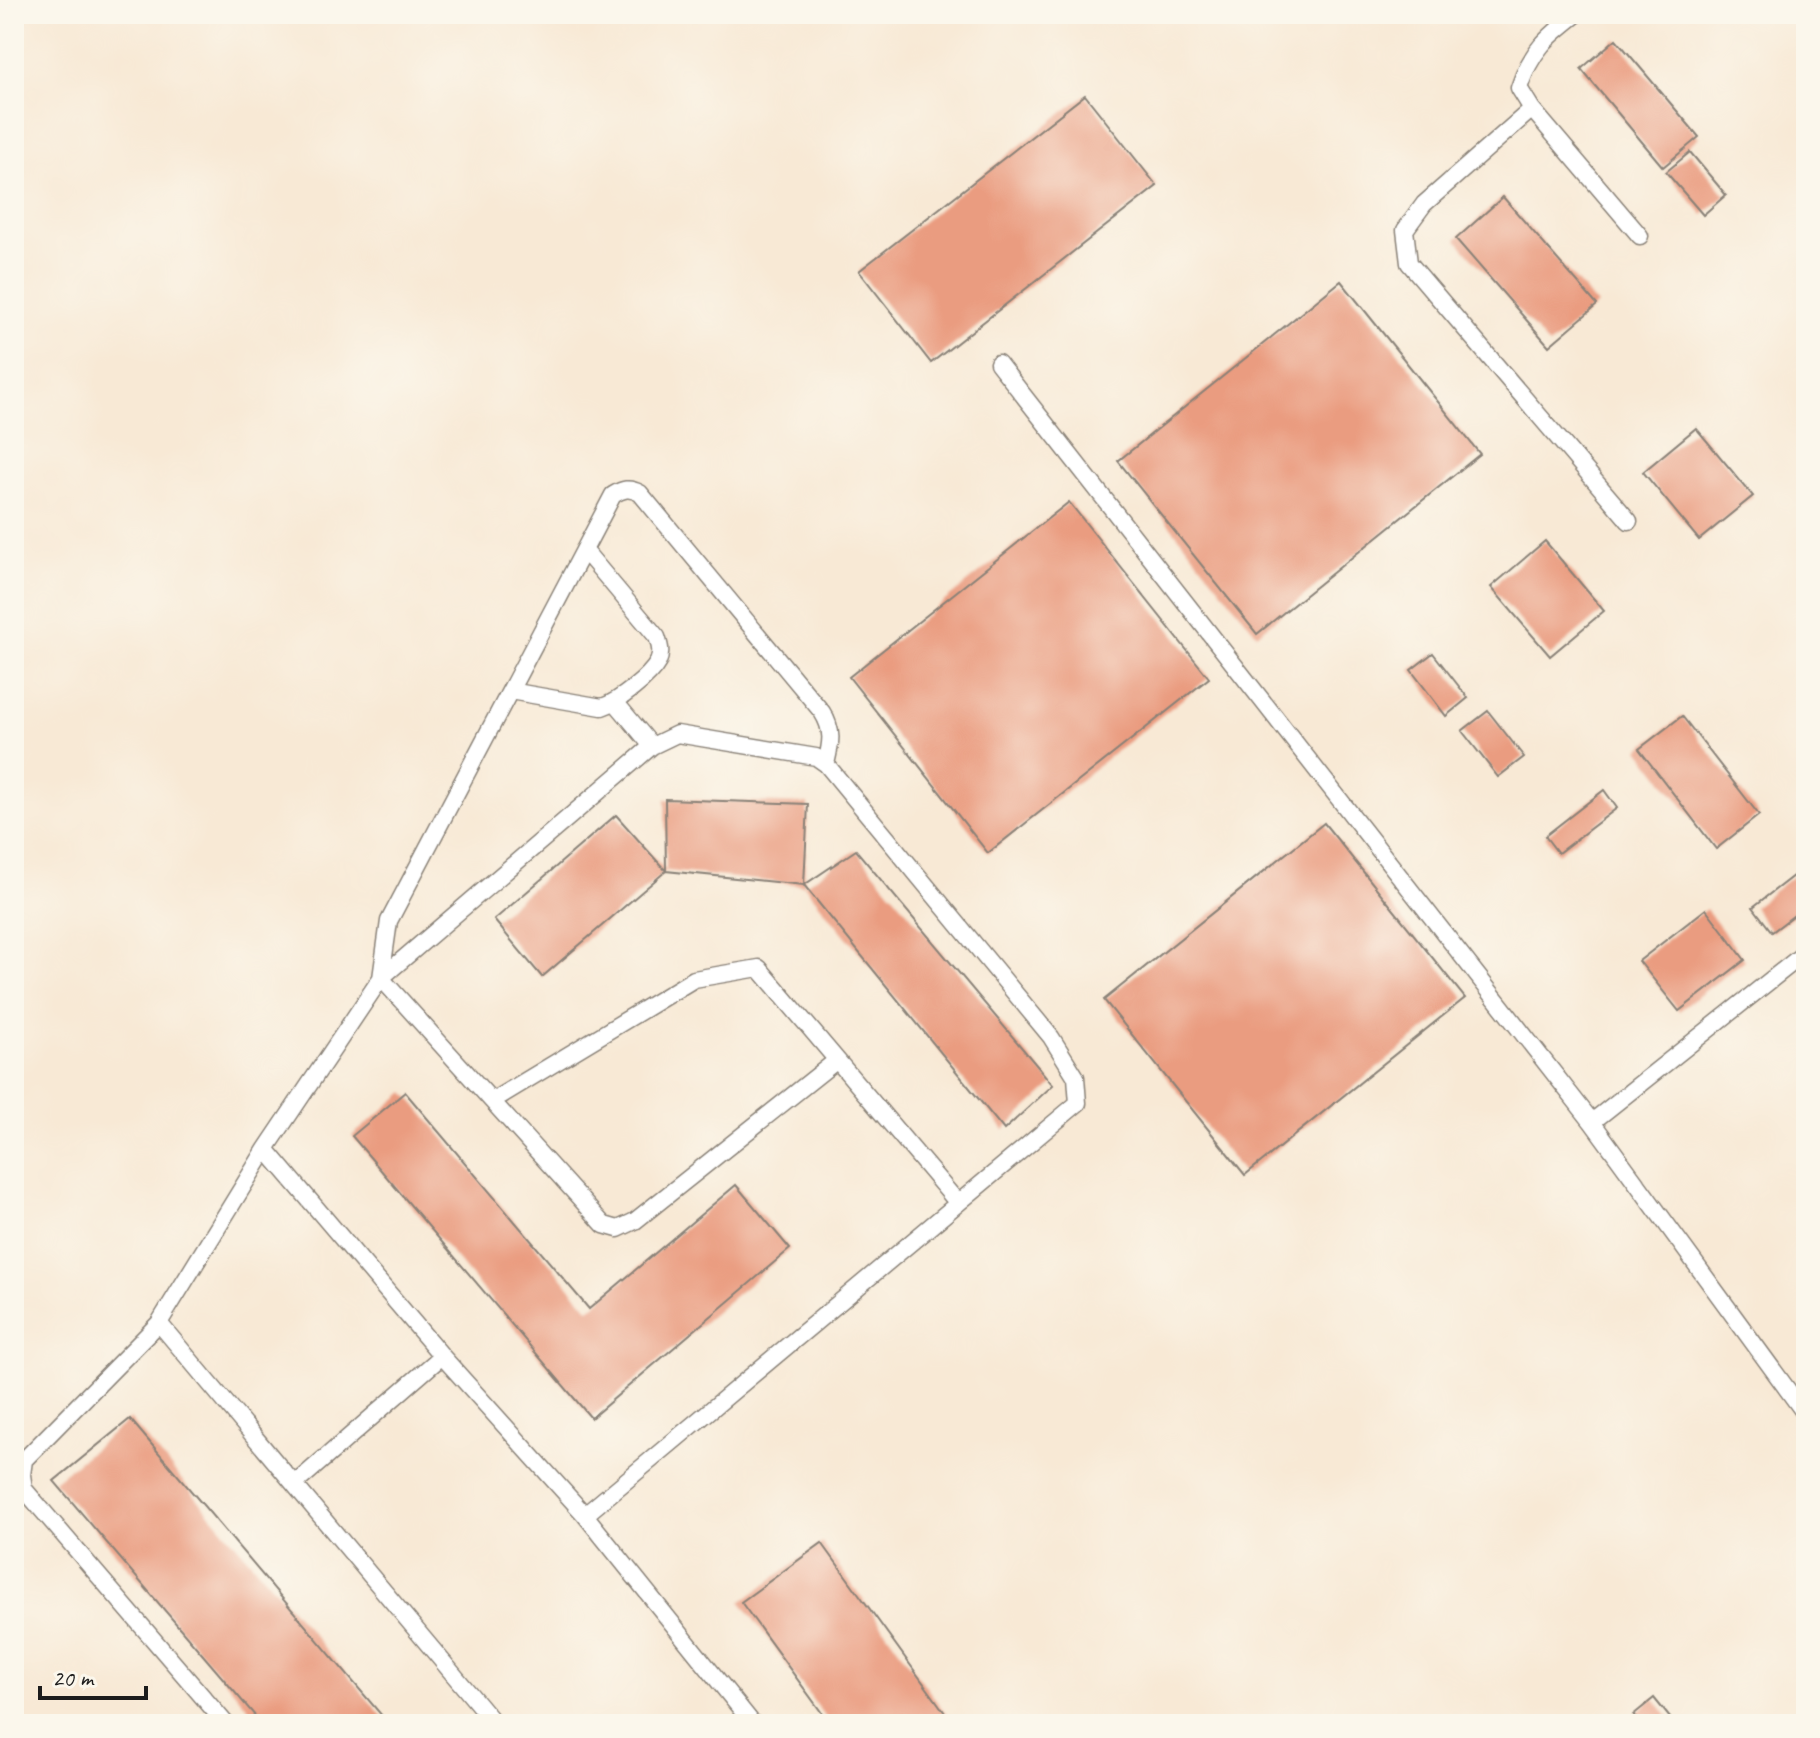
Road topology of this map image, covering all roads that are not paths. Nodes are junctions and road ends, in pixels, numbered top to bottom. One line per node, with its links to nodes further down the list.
1 (1577, 14): 2 (lane)
2 (1532, 109): 3 (lane); 5 (lane)
3 (1640, 236)
4 (998, 363): 15 (lane)
5 (1629, 521)
6 (584, 550): 7 (lane); 8 (lane); 10 (lane)
7 (510, 691): 8 (lane); 12 (lane)
8 (616, 703): 9 (lane)
9 (652, 746): 10 (lane); 12 (lane)
10 (826, 764): 17 (lane)
11 (1806, 952): 15 (lane)
12 (381, 978): 14 (lane); 16 (lane)
13 (837, 1060): 14 (lane); 14 (lane); 17 (lane)
14 (492, 1101)
15 (1592, 1122): 20 (lane)
16 (266, 1149): 18 (lane); 19 (lane)
17 (958, 1203): 22 (lane)
18 (159, 1323): 21 (lane); 23 (lane)
19 (442, 1356): 21 (lane); 22 (lane)
20 (1806, 1415)
21 (296, 1483): 24 (lane)
22 (585, 1515): 25 (lane)
23 (226, 1724)
24 (495, 1724)
25 (753, 1724)

